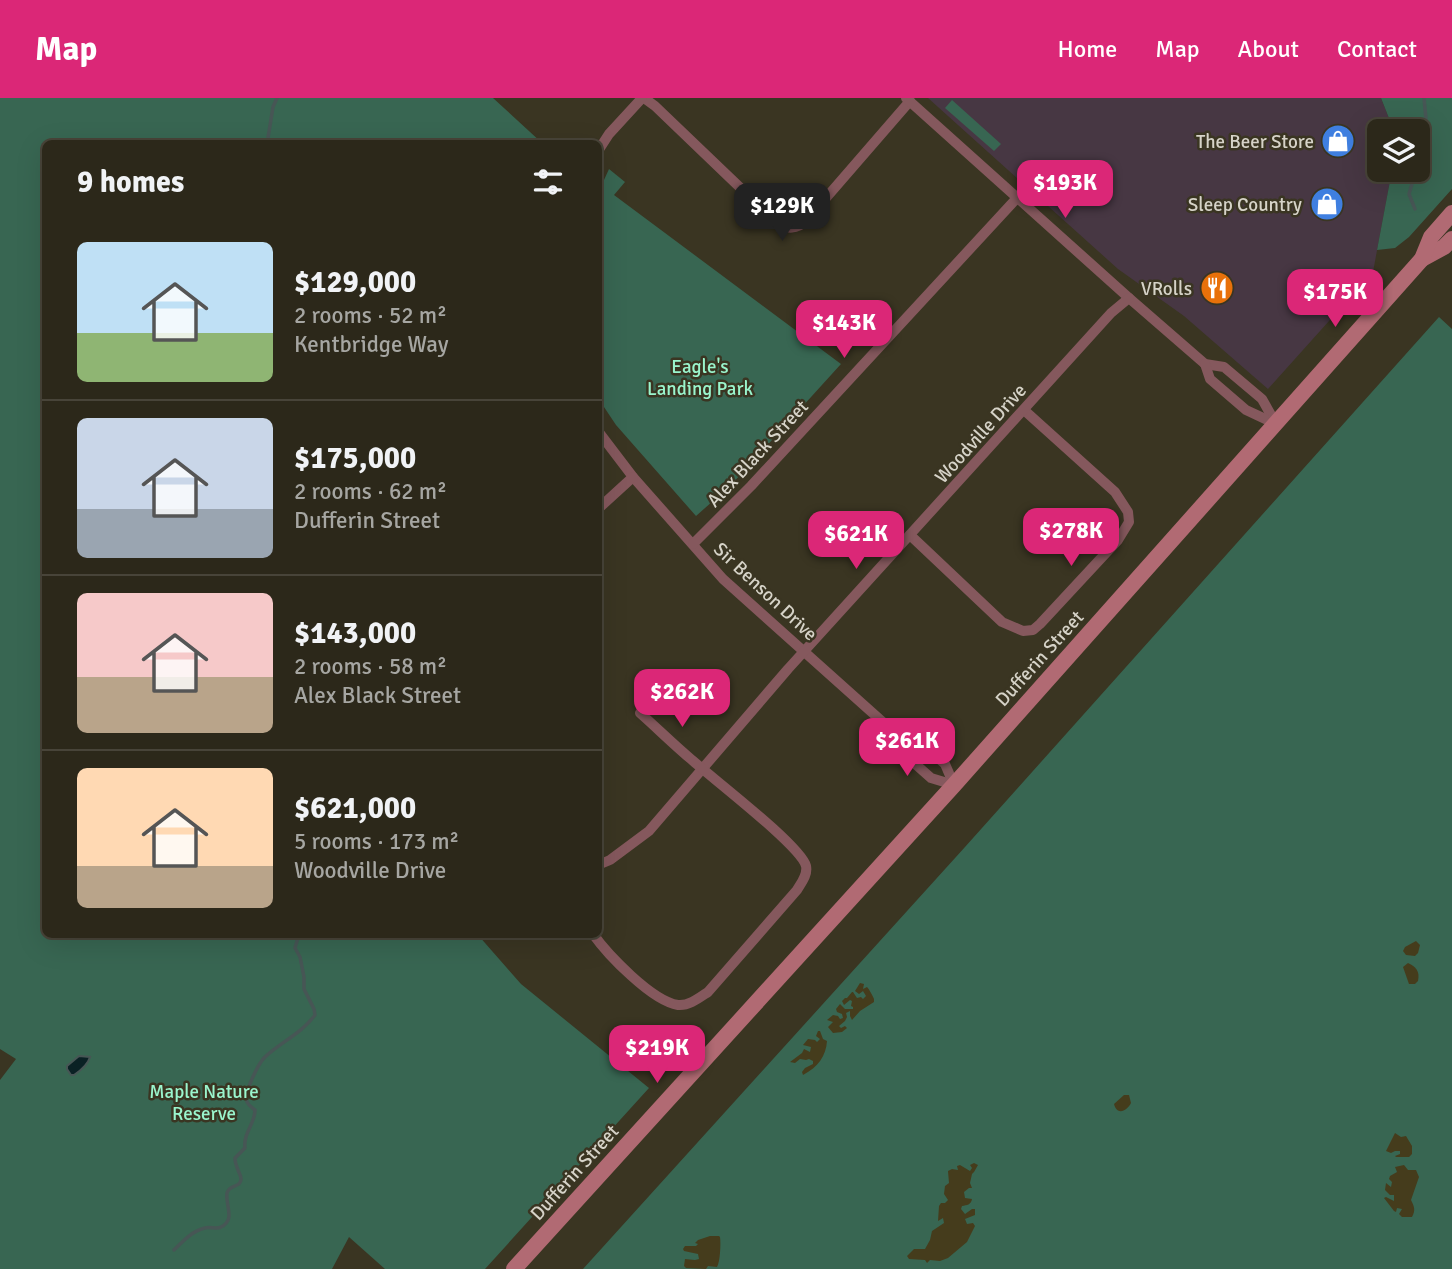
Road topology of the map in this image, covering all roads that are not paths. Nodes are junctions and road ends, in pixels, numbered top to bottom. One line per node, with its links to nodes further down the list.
1 (643, 98): 2 (street); 3 (street)
2 (908, 100): 4 (street)
3 (602, 145)
4 (1017, 198): 8 (street); 16 (street, Alex Black Street)
5 (1452, 213): 7 (main road, Dufferin Street)
6 (1452, 239): 7 (main road, Dufferin Street)
7 (1422, 259): 11 (main road, Dufferin Street)
8 (1129, 298): 9 (street); 10 (street, Woodville Drive)
9 (1206, 363): 11 (street); 11 (street)
10 (1024, 410): 15 (street, Woodville Drive); 15 (street)
11 (1276, 424): 21 (main road, Dufferin Street)
12 (602, 436): 13 (street, Sir Benson Drive)
13 (633, 477): 14 (street); 16 (street, Sir Benson Drive)
14 (602, 505)
15 (910, 535): 17 (street, Woodville Drive)
16 (693, 544): 17 (street, Sir Benson Drive)
17 (805, 651): 19 (street, Sir Benson Drive); 20 (street, Woodville Drive)
18 (640, 713): 20 (street)
19 (895, 733): 21 (street, Sir Benson Drive); 21 (street, Sir Benson Drive)
20 (703, 769): 22 (street, Woodville Drive); 23 (street)
21 (954, 785): 24 (main road, Dufferin Street)
22 (602, 863)
23 (596, 938)
24 (514, 1269)

